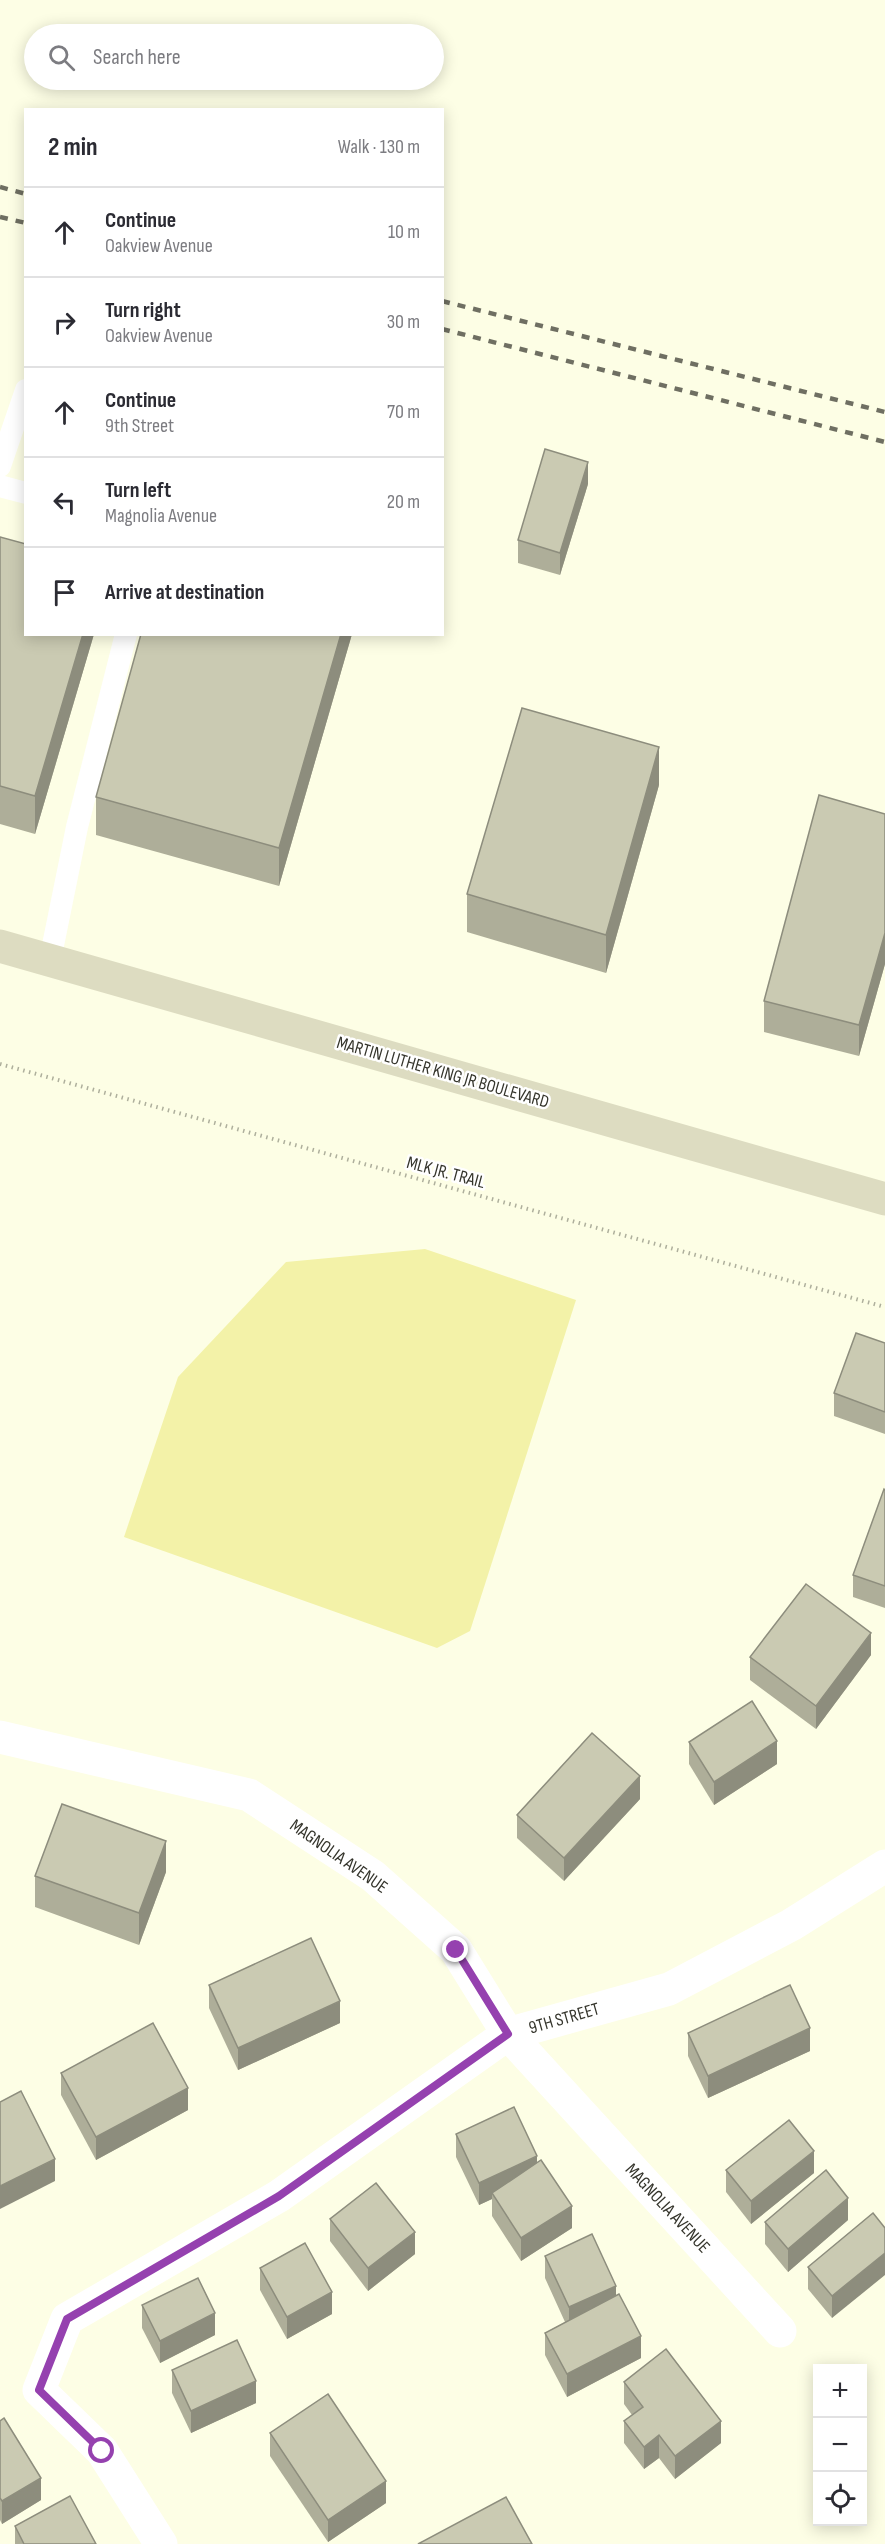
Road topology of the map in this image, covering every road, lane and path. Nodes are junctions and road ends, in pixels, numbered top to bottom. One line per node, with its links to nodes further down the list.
1 (24, 396): 2 (lane)
2 (0, 466)
3 (0, 486): 4 (lane)
4 (24, 492)
5 (125, 636): 7 (lane)
6 (0, 946): 7 (main road, MARTIN LUTHER KING JR BOULEVARD)
7 (50, 960): 9 (main road, MARTIN LUTHER KING JR BOULEVARD)
8 (0, 1064): 10 (path, MLK JR. TRAIL)
9 (885, 1199)
10 (885, 1306)
11 (0, 1737): 13 (street, MAGNOLIA AVENUE)
12 (885, 1866): 13 (street, 9TH STREET)
13 (508, 2034): 14 (street, MAGNOLIA AVENUE); 15 (street, 9TH STREET)
14 (780, 2331)
15 (161, 2544)

